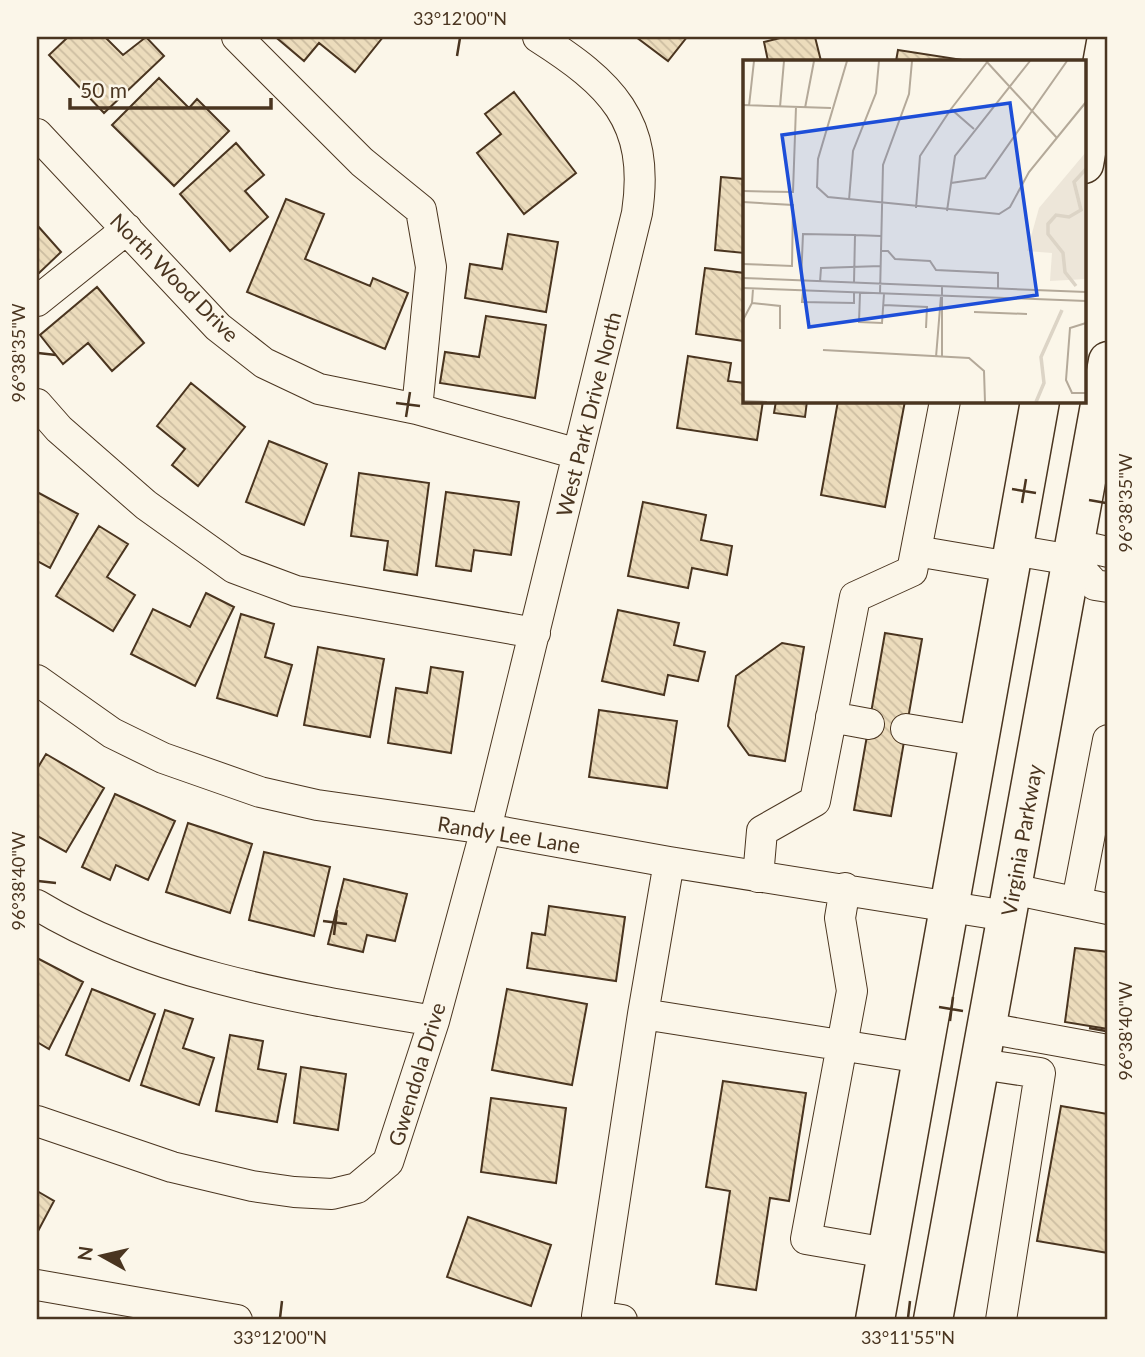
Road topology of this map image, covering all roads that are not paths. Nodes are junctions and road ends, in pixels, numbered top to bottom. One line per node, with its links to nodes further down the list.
1 (237, 37): 12 (street)
2 (538, 37): 13 (street, West Park Drive North)
3 (1107, 37): 5 (main road)
4 (37, 134): 6 (street, North Wood Drive)
5 (1086, 153)
6 (127, 229): 7 (street); 12 (street, North Wood Drive)
7 (37, 301)
8 (1108, 360): 17 (main road, Virginia Parkway)
9 (945, 402): 14 (street)
10 (1040, 402): 16 (main road)
11 (37, 404): 19 (street)
12 (417, 410): 13 (street, North Wood Drive)
13 (578, 454): 19 (street, West Park Drive North)
14 (916, 551): 16 (street); 21 (street)
15 (1108, 552): 17 (street)
16 (1011, 559): 17 (street); 25 (main road)
17 (1072, 560): 18 (street); 31 (main road, Virginia Parkway)
18 (1108, 587)
19 (535, 633): 26 (street, West Park Drive North)
20 (37, 680): 26 (street, Randy Lee Lane)
21 (831, 718): 22 (street); 28 (street)
22 (869, 723)
23 (906, 729): 25 (street)
24 (1108, 740): 30 (street)
25 (979, 741): 33 (main road)
26 (485, 829): 27 (street, Randy Lee Lane); 36 (street, Gwendola Drive)
27 (669, 862): 28 (street, Randy Lee Lane); 35 (street)
28 (758, 877): 29 (street, Randy Lee Lane)
29 (845, 888): 33 (street, Randy Lee Lane); 37 (street)
30 (1077, 901): 31 (street, Randy Lee Lane); 34 (street, Randy Lee Lane)
31 (1010, 902): 33 (street, Randy Lee Lane); 38 (main road, Virginia Parkway)
32 (37, 905): 36 (street)
33 (950, 905): 40 (main road)
34 (1108, 909)
35 (643, 1014): 37 (street); 45 (street)
36 (434, 1021): 41 (street, Gwendola Drive)
37 (840, 1046): 40 (street); 42 (street)
38 (983, 1046): 39 (street); 47 (main road, Virginia Parkway); 48 (street)
39 (1108, 1050)
40 (922, 1058): 42 (main road)
41 (37, 1121)
42 (887, 1253): 46 (main road)
43 (37, 1285): 44 (street)
44 (237, 1320)
45 (622, 1320)
46 (874, 1320)
47 (933, 1320)
48 (1001, 1320)

